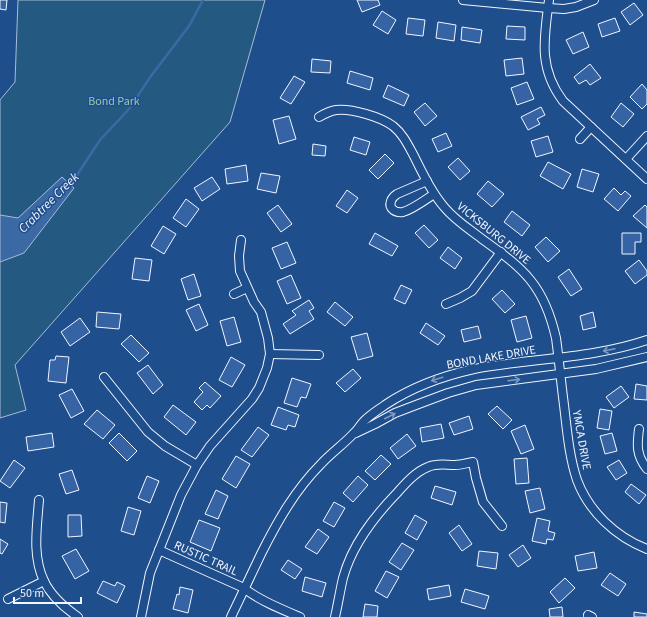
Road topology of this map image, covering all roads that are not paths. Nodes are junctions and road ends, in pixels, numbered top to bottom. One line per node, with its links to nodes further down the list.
1 (462, 0): 3 (street)
2 (594, 0): 3 (street)
3 (548, 4): 5 (street)
4 (319, 117): 10 (street, VICKSBURG DRIVE)
5 (591, 127): 7 (street); 8 (street)
6 (647, 136): 8 (street)
7 (580, 139)
8 (626, 159): 9 (street)
9 (647, 179)
10 (427, 181): 11 (street, VICKSBURG DRIVE); 11 (street)
11 (434, 194): 13 (street, VICKSBURG DRIVE)
12 (241, 240): 14 (street)
13 (501, 252): 16 (street); 21 (street, VICKSBURG DRIVE)
14 (247, 288): 15 (street); 18 (street)
15 (234, 294)
16 (446, 304)
17 (647, 340): 21 (street, BOND LAKE DRIVE, one-way to 21)
18 (270, 354): 19 (street); 26 (street)
19 (319, 355)
20 (647, 357): 22 (street, BOND LAKE DRIVE)
21 (558, 358): 22 (street, VICKSBURG DRIVE); 25 (street, BOND LAKE DRIVE, one-way to 25)
22 (560, 374): 25 (street, BOND LAKE DRIVE, one-way to 22); 30 (street, YMCA DRIVE)
23 (104, 377): 26 (street)
24 (639, 429): 27 (street)
25 (355, 433): 33 (street, BOND LAKE DRIVE)
26 (196, 465): 31 (street)
27 (647, 469)
28 (39, 500): 32 (street)
29 (502, 526): 39 (street)
30 (647, 549)
31 (159, 550): 33 (street, RUSTIC TRAIL); 36 (street)
32 (44, 581): 34 (street); 35 (street)
33 (244, 588): 37 (street, BOND LAKE DRIVE); 38 (street, RUSTIC TRAIL)
34 (8, 599)
35 (78, 617)
36 (141, 617)
37 (231, 617)
38 (300, 617)
39 (335, 617)

